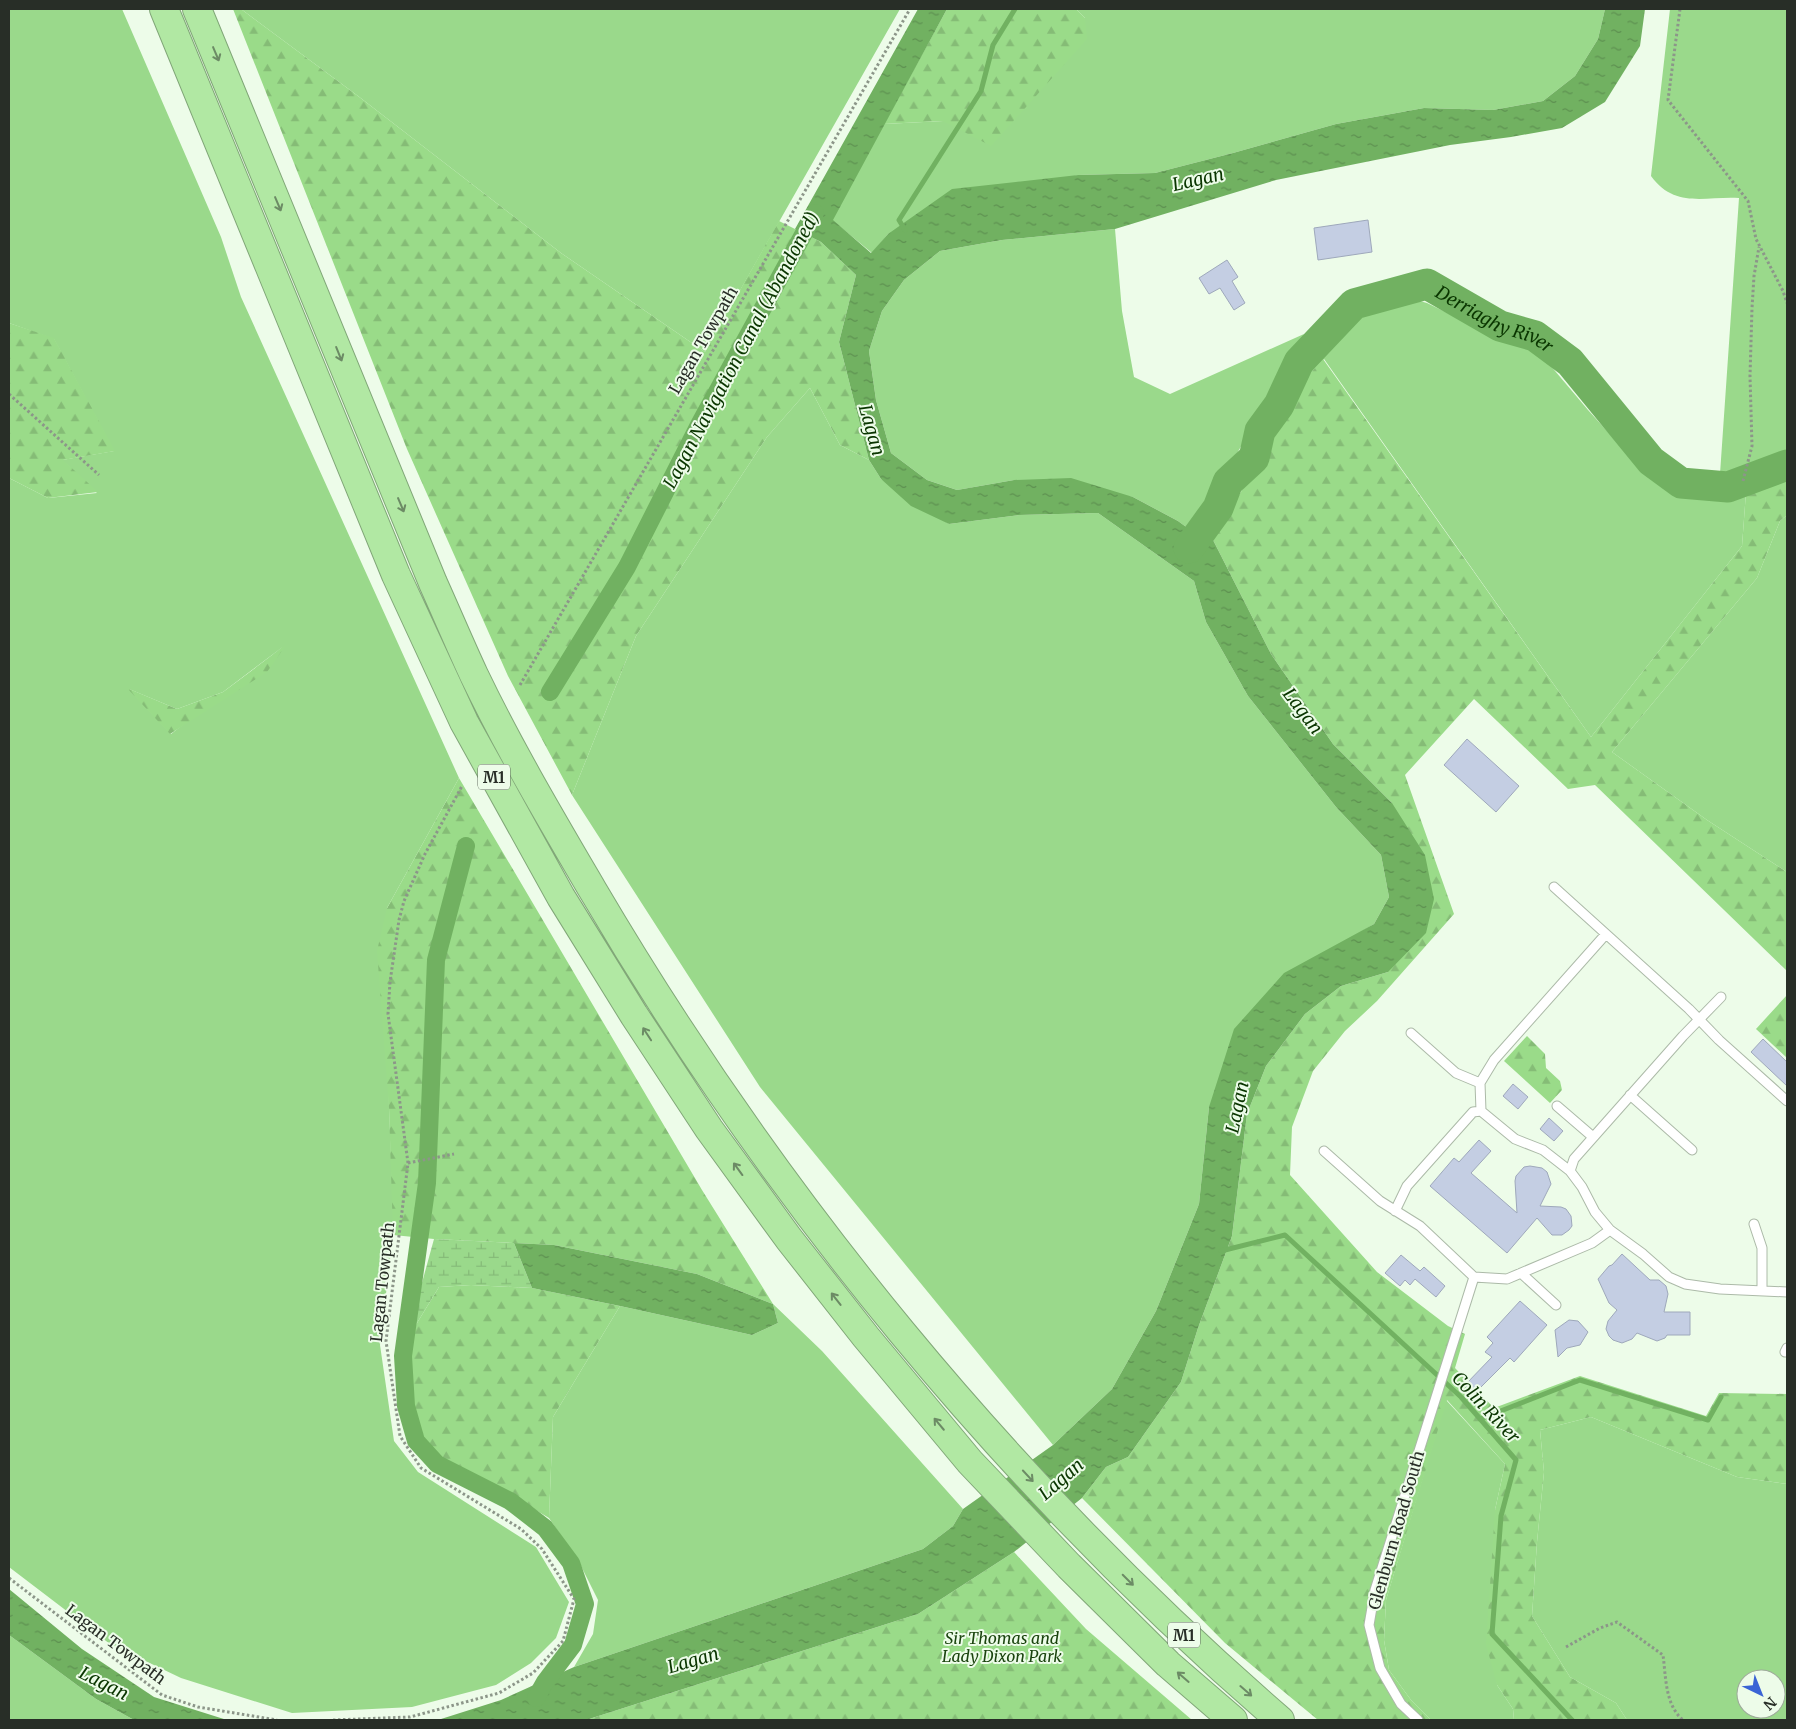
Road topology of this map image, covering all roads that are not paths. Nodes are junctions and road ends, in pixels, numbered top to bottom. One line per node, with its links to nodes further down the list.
1 (164, 9): 25 (highway, M1, one-way to 1)
2 (197, 9): 26 (highway, M1, one-way to 26)
3 (1554, 887): 4 (lane)
4 (1606, 934): 6 (lane); 8 (lane)
5 (1721, 997): 6 (lane)
6 (1700, 1020): 9 (lane); 10 (lane)
7 (1411, 1032): 8 (lane)
8 (1480, 1083): 12 (lane)
9 (1630, 1095): 13 (lane); 14 (lane)
10 (1787, 1101)
11 (1557, 1106): 13 (lane)
12 (1481, 1111): 16 (lane); 17 (lane)
13 (1593, 1138): 16 (lane)
14 (1692, 1150)
15 (1324, 1151): 17 (lane)
16 (1570, 1171): 19 (lane)
17 (1395, 1210): 21 (lane)
18 (1754, 1224): 22 (lane)
19 (1610, 1230): 20 (lane); 22 (lane)
20 (1521, 1273): 21 (lane); 24 (lane)
21 (1474, 1277): 27 (lane, Glenburn Road South)
22 (1762, 1291): 23 (lane)
23 (1787, 1292)
24 (1556, 1305)
25 (1233, 1720)
26 (1280, 1720)
27 (1418, 1720)

